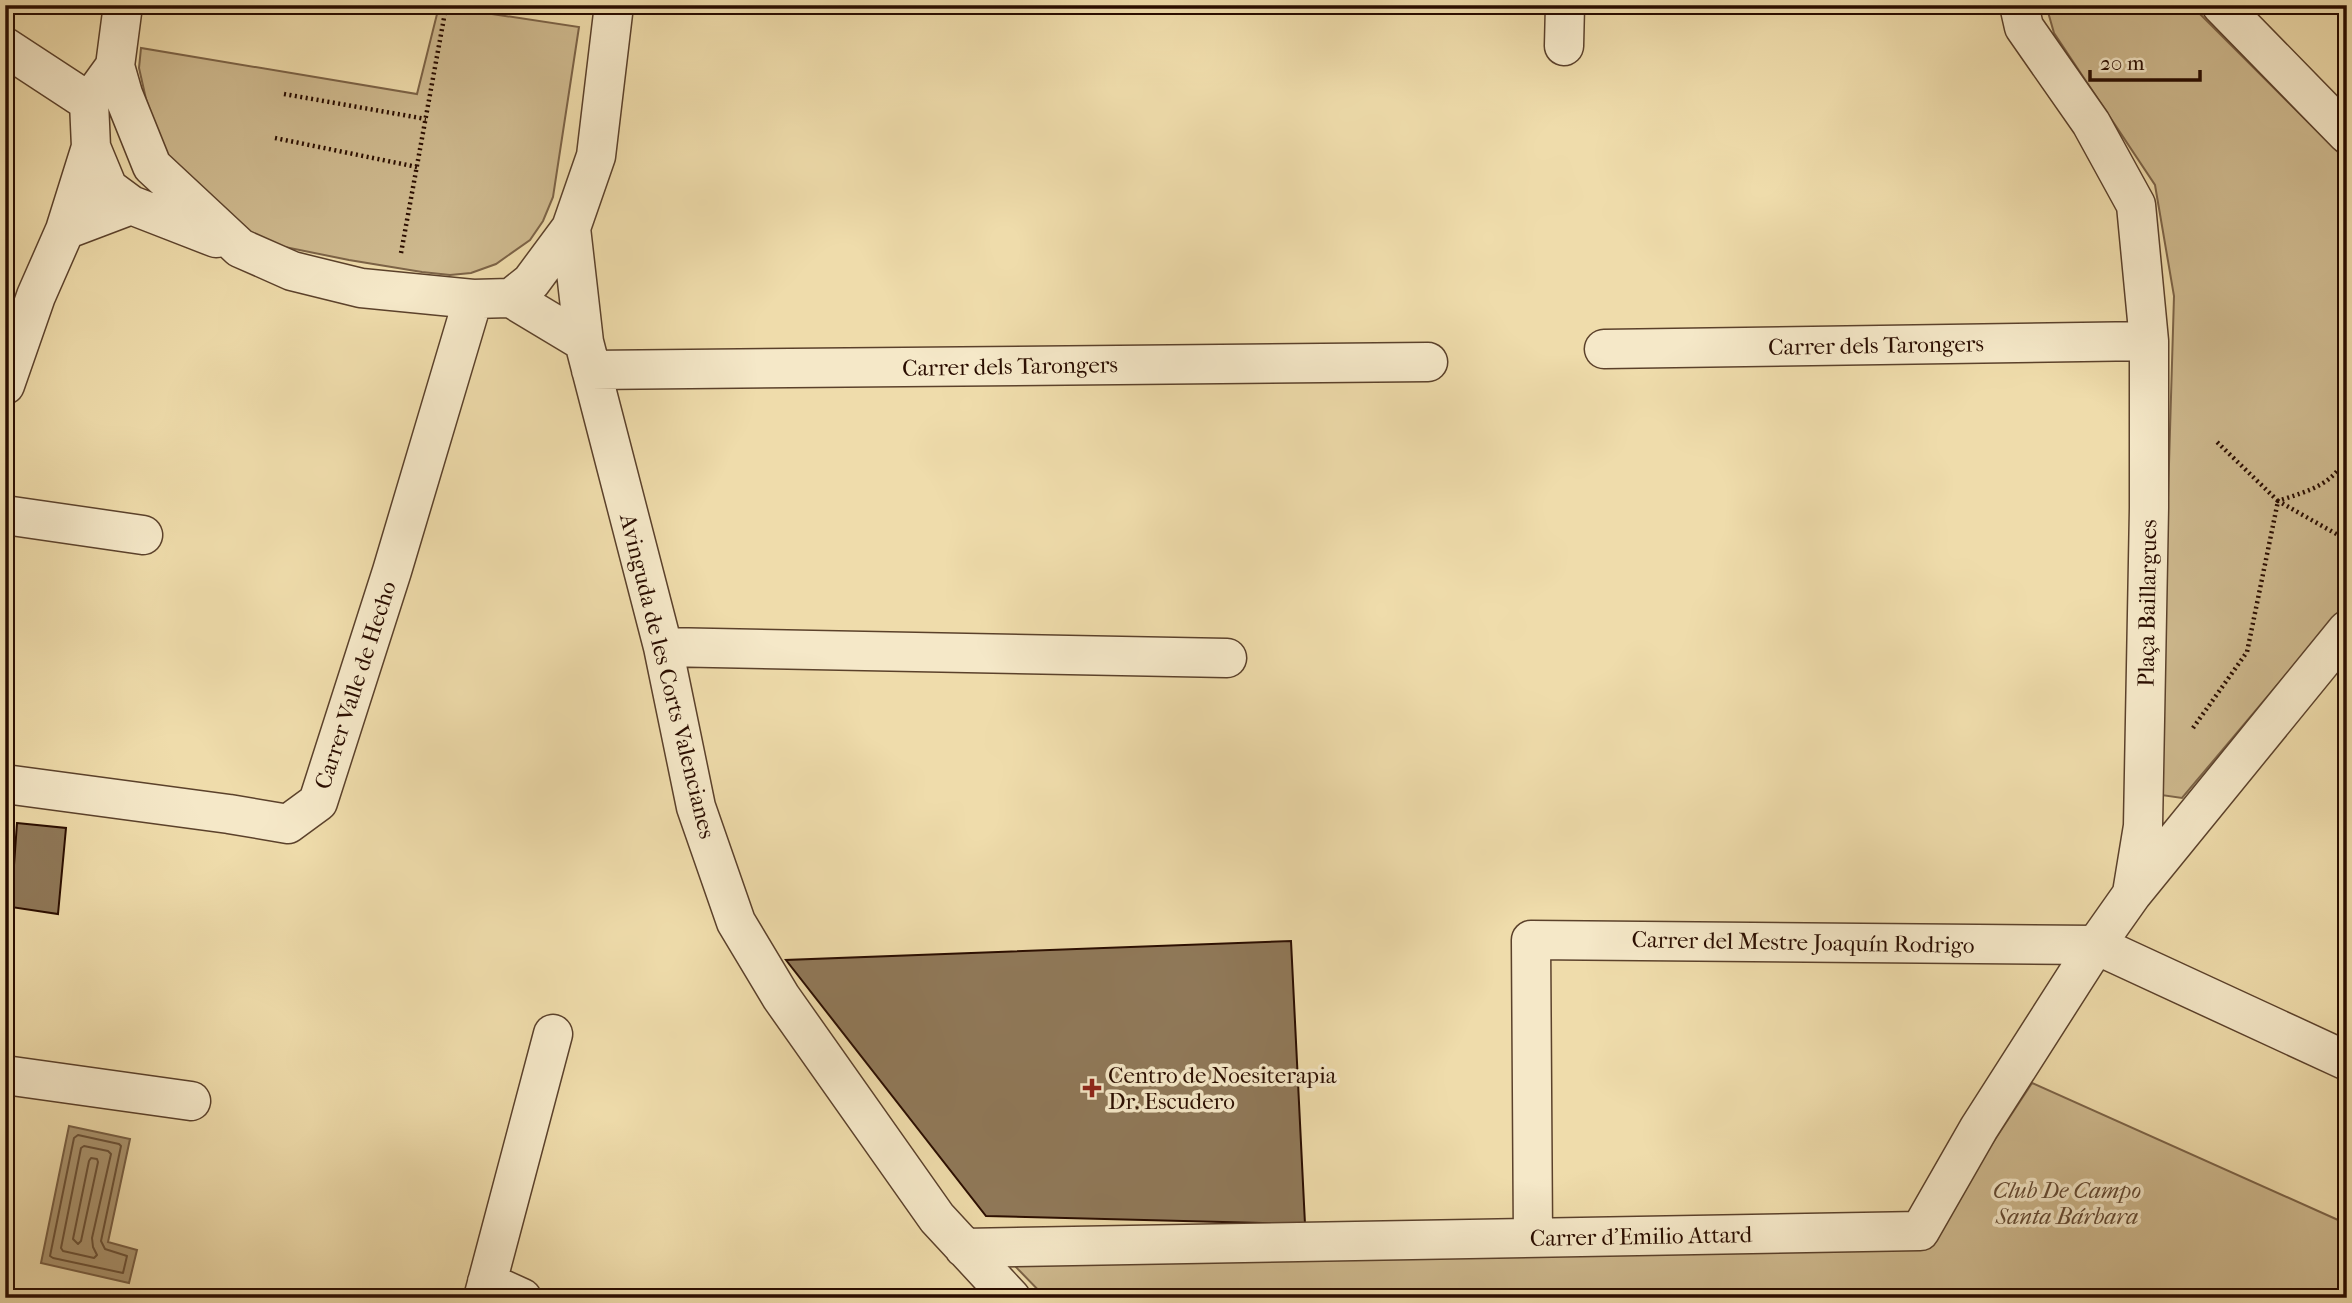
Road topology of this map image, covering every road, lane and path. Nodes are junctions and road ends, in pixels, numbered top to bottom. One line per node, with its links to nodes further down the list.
1 (123, 5): 9 (street)
2 (614, 5): 18 (street)
3 (1565, 5): 7 (street)
4 (2019, 5): 24 (street, Plaça Baillargues)
5 (2221, 5): 13 (street)
6 (446, 7): 12 (path)
7 (1564, 46)
8 (5, 47): 11 (street)
9 (116, 66): 11 (street); 20 (street)
10 (284, 94): 12 (path)
11 (89, 102): 15 (street)
12 (426, 119): 16 (path)
13 (2347, 134)
14 (275, 138): 16 (path)
15 (91, 148): 17 (street); 19 (street)
16 (417, 167): 21 (path)
17 (131, 205): 19 (street); 20 (street)
18 (571, 228): 22 (street); 26 (street, Avinguda de les Corts Valencianes)
19 (65, 230): 28 (street)
20 (240, 248): 23 (street)
21 (400, 255)
22 (510, 298): 23 (street); 26 (street)
23 (473, 299): 39 (street, Carrer Valle de Hecho)
24 (2149, 341): 25 (street, Carrer dels Tarongers); 40 (street, Plaça Baillargues)
25 (1604, 349)
26 (588, 356): 27 (street, Carrer dels Tarongers); 36 (street, Avinguda de les Corts Valencianes)
27 (1428, 362)
28 (5, 385)
29 (2217, 442): 31 (path)
30 (2347, 452): 31 (path)
31 (2278, 501): 34 (path); 38 (path)
32 (5, 515): 33 (street)
33 (143, 536)
34 (2347, 540)
35 (2347, 630): 40 (street)
36 (663, 647): 37 (street); 47 (street, Avinguda de les Corts Valencianes)
37 (1227, 658)
38 (2193, 728)
39 (5, 784)
40 (2132, 894): 41 (street, Carrer d'Emilio Attard)
41 (2096, 945): 43 (street, Carrer del Mestre Joaquín Rodrigo); 46 (street, Carrer d'Emilio Attard); 46 (street, Carrer del Mestre Joaquín Rodrigo)
42 (553, 1034): 48 (street)
43 (2347, 1061)
44 (5, 1075): 45 (street)
45 (191, 1101)
46 (1533, 1238): 47 (street, Carrer d'Emilio Attard)
47 (964, 1248): 50 (street, Avinguda de les Corts Valencianes)
48 (485, 1290): 49 (street)
49 (522, 1298)
50 (1012, 1298)

